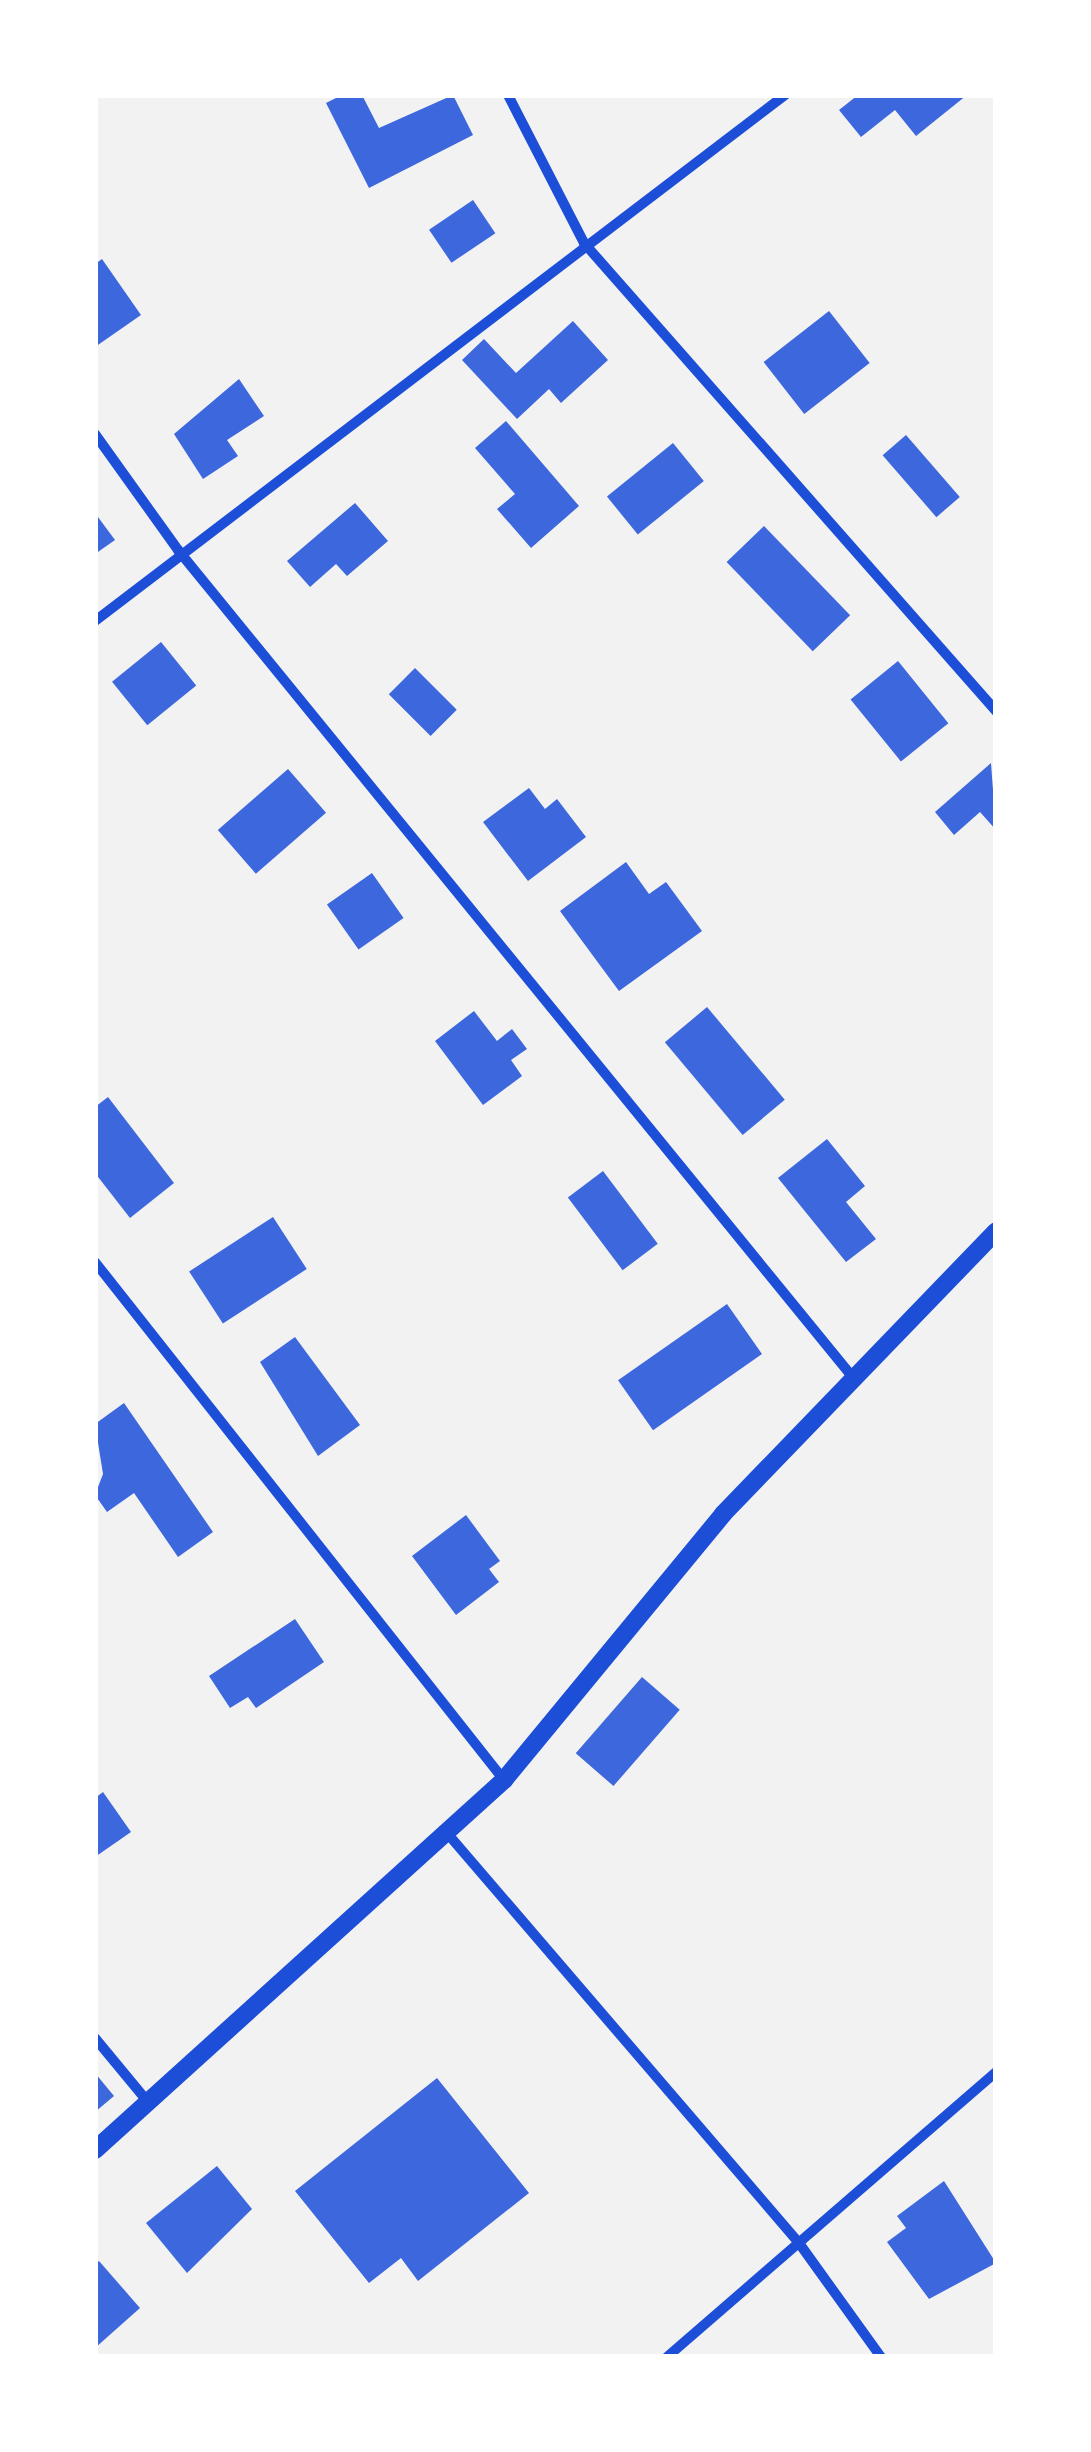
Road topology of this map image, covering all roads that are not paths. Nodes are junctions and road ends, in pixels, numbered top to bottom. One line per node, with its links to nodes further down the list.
1 (508, 95): 3 (street)
2 (785, 95): 3 (street)
3 (584, 243): 5 (street); 7 (street)
4 (95, 434): 5 (street)
5 (178, 550): 6 (street); 10 (street)
6 (95, 622)
7 (996, 711)
8 (996, 1231): 10 (street)
9 (95, 1262): 11 (street)
10 (850, 1374): 11 (street)
11 (504, 1780): 12 (street)
12 (447, 1833): 15 (street); 17 (street)
13 (95, 2038): 15 (street)
14 (996, 2072): 17 (street)
15 (148, 2102): 16 (street)
16 (95, 2150)
17 (798, 2243): 18 (street); 19 (street)
18 (666, 2357)
19 (881, 2357)

